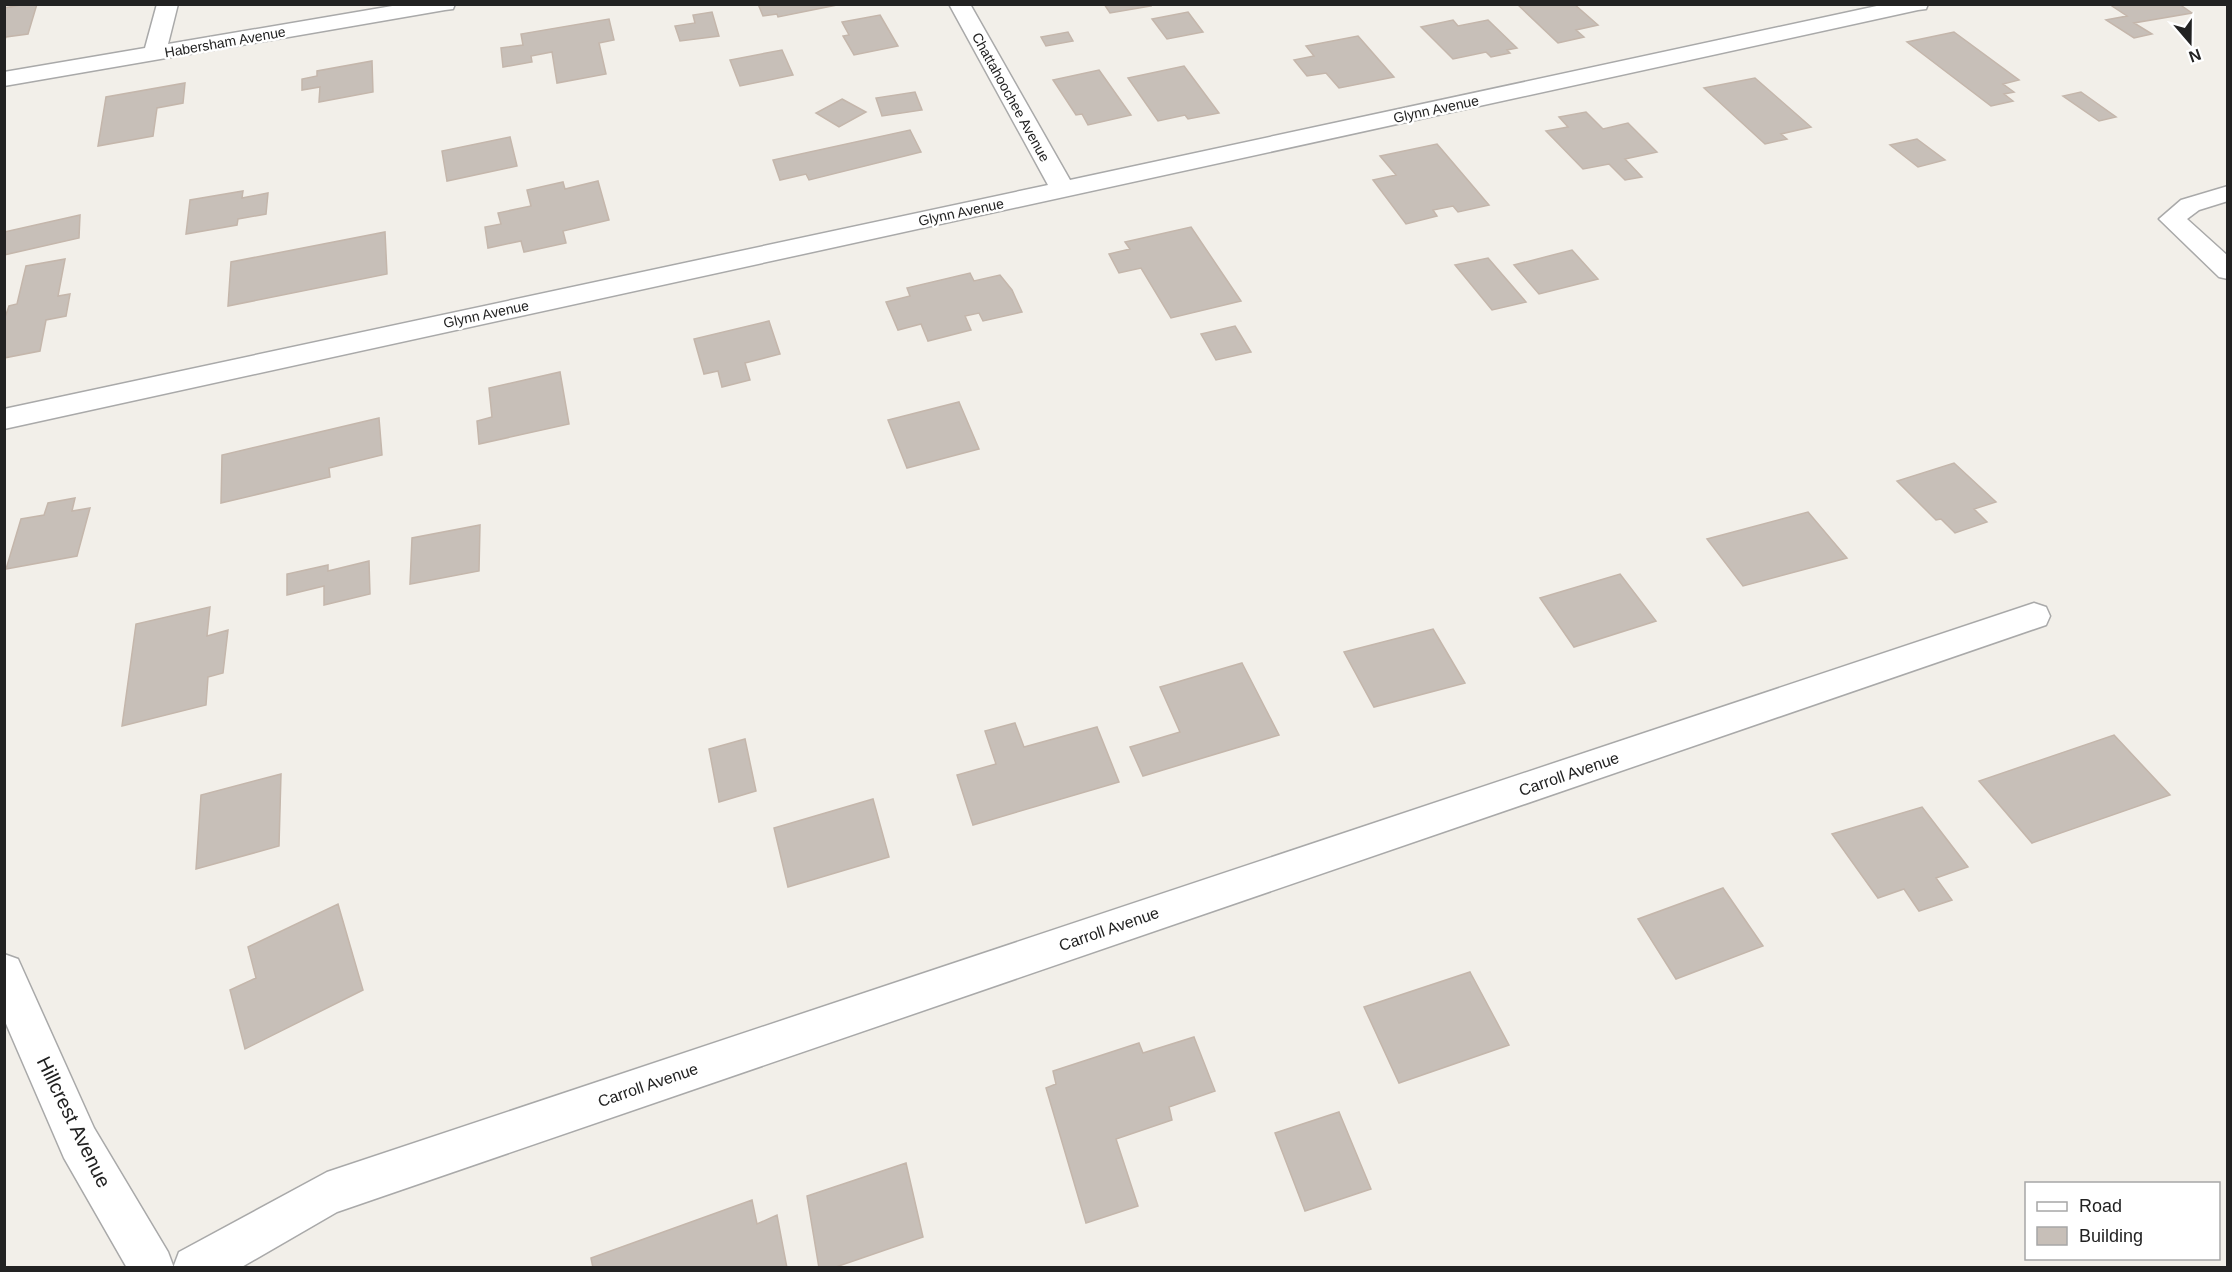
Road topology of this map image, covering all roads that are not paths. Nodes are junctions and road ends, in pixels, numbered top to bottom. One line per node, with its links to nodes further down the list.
1 (168, 4): 5 (street)
2 (445, 4): 5 (street, Habersham Avenue)
3 (959, 4): 7 (street, Chattahoochee Avenue)
4 (1918, 4): 7 (street, Glynn Avenue)
5 (155, 54): 6 (street, Habersham Avenue)
6 (4, 79)
7 (1063, 189): 10 (street, Glynn Avenue)
8 (2228, 193): 9 (street)
9 (2228, 271)
10 (4, 419)
11 (2034, 616): 14 (street, Carroll Avenue)
12 (4, 972): 13 (street, Hillcrest Avenue)
13 (152, 1268)
14 (195, 1268)

